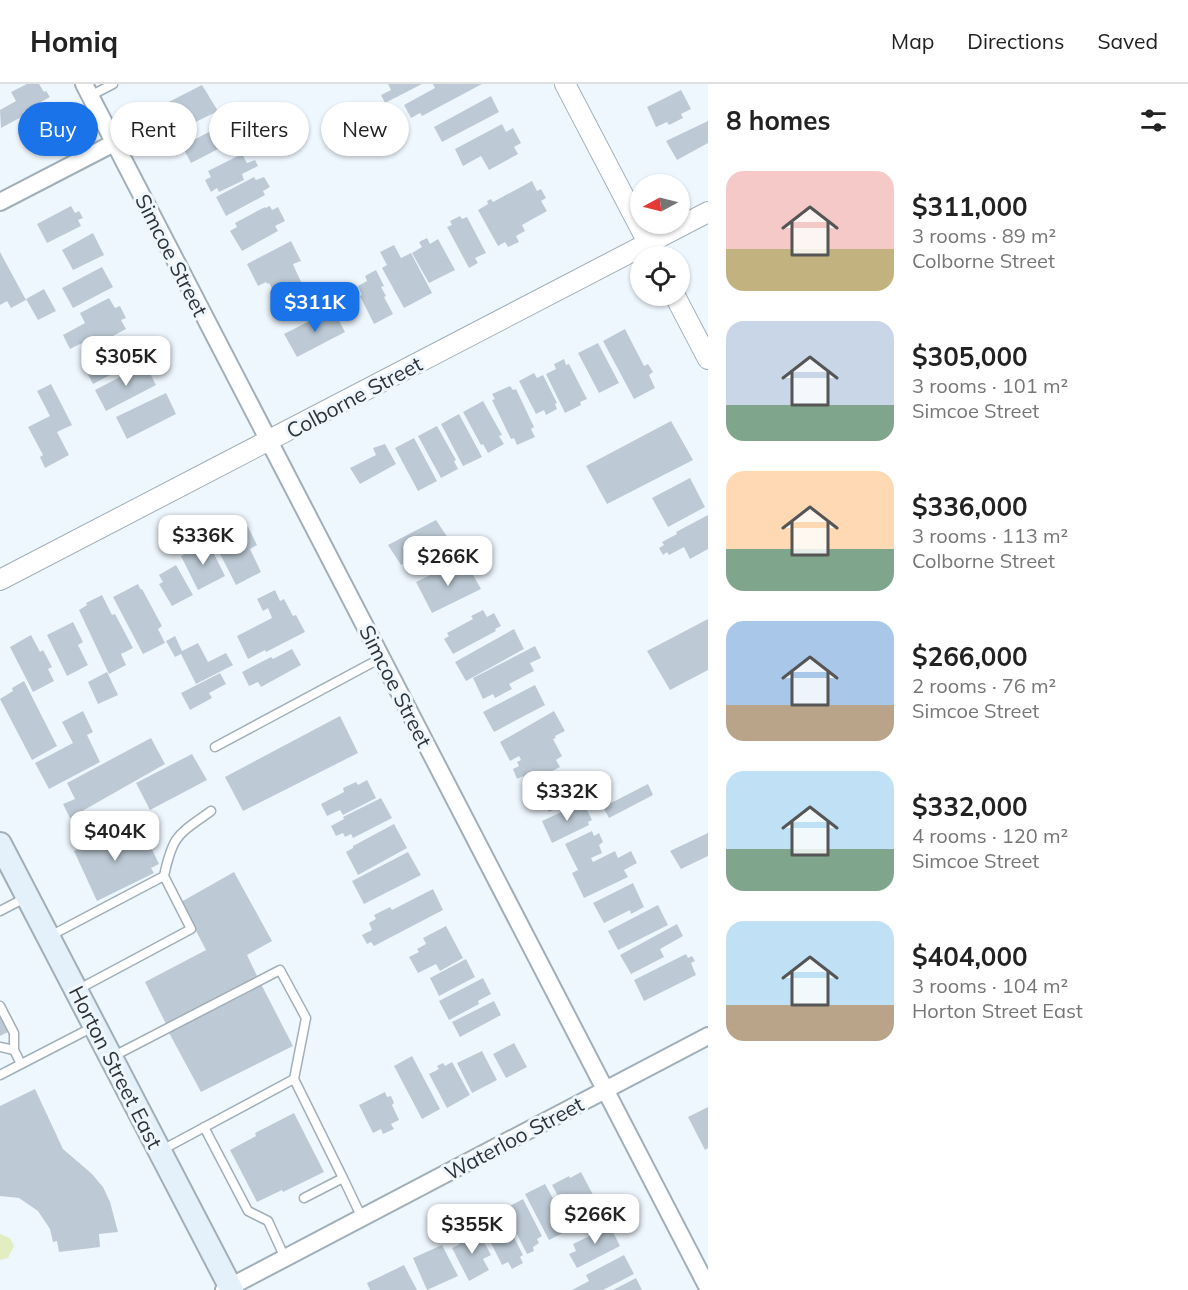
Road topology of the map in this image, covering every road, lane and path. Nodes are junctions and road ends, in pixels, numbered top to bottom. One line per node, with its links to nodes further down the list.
1 (113, 84): 3 (lane)
2 (565, 84): 9 (street)
3 (87, 90): 4 (street, Simcoe Street)
4 (110, 135)
5 (110, 145): 7 (street)
6 (121, 156): 14 (street, Simcoe Street)
7 (0, 202)
8 (708, 212): 10 (street, Colborne Street)
9 (649, 246)
10 (657, 246)
11 (630, 260): 14 (street, Colborne Street)
12 (680, 306): 13 (street)
13 (708, 359)
14 (269, 441): 15 (street, Colborne Street); 16 (street, Simcoe Street)
15 (0, 580)
16 (381, 658): 17 (lane); 34 (street, Simcoe Street)
17 (215, 747)
18 (211, 811): 20 (lane)
19 (0, 844): 21 (main road, Horton Street East)
20 (164, 876): 23 (lane); 24 (lane)
21 (28, 896): 22 (lane); 23 (main road, Horton Street East)
22 (0, 911)
23 (49, 936): 24 (main road, Horton Street East)
24 (77, 990): 26 (main road, Horton Street East)
25 (0, 1006): 29 (lane)
26 (95, 1026): 30 (main road, Horton Street East); 31 (lane)
27 (708, 1036): 34 (street, Waterloo Street)
28 (0, 1047): 29 (lane)
29 (14, 1050): 31 (lane)
30 (111, 1057): 33 (lane); 36 (main road, Horton Street East)
31 (21, 1064): 32 (lane)
32 (0, 1075)
33 (294, 1079): 35 (lane); 37 (lane)
34 (605, 1090): 39 (street, Waterloo Street); 41 (street, Simcoe Street)
35 (204, 1127): 36 (lane); 40 (lane)
36 (160, 1151): 42 (main road, Horton Street East)
37 (343, 1178): 38 (lane); 39 (lane)
38 (304, 1198)
39 (362, 1218): 40 (street, Waterloo Street)
40 (285, 1258): 42 (street, Waterloo Street)
41 (708, 1288)
42 (229, 1289)

